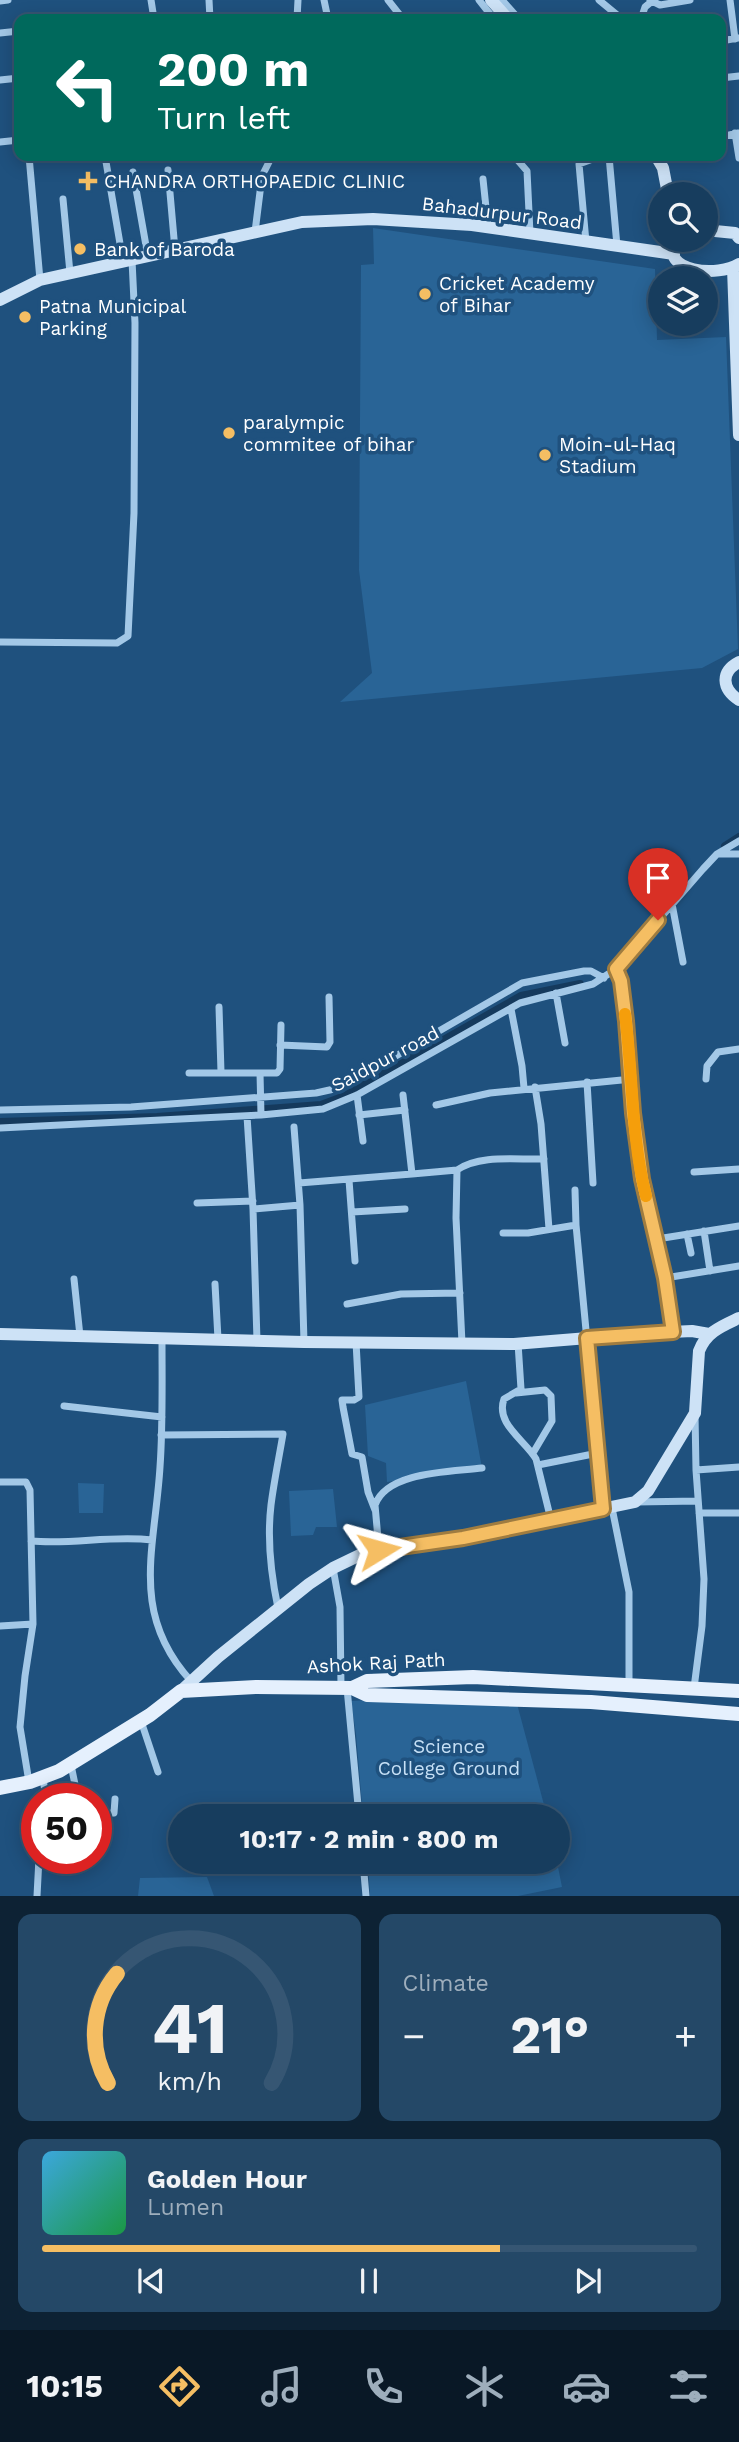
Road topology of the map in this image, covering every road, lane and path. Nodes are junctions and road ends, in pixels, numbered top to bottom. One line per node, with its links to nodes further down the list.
1 (8, 0): 9 (street)
2 (388, 0): 12 (street)
3 (479, 0): 13 (street)
4 (491, 0): 14 (main road)
5 (502, 0): 15 (street)
6 (598, 0): 11 (street)
7 (690, 0): 10 (street)
8 (730, 0): 17 (street)
9 (0, 1)
10 (650, 1)
11 (610, 12): 16 (street)
12 (399, 14)
13 (490, 14)
14 (504, 14)
15 (515, 14)
16 (613, 14)
17 (737, 38)
18 (737, 133): 19 (street)
19 (739, 158)
20 (29, 161): 45 (street)
21 (106, 161): 42 (street)
22 (270, 161): 33 (street)
23 (518, 161): 35 (street)
24 (587, 161): 37 (street)
25 (609, 161): 38 (street)
26 (658, 161): 30 (main road)
27 (167, 170): 39 (street)
28 (133, 172): 41 (street)
29 (483, 179): 32 (street)
30 (666, 182)
31 (63, 199): 44 (street)
32 (488, 227): 33 (main road, Bahadurpur Road); 35 (main road, Bahadurpur Road)
33 (255, 232): 39 (main road, Bahadurpur Road)
34 (718, 232): 36 (main road)
35 (530, 233): 37 (main road, Bahadurpur Road)
36 (738, 234)
37 (586, 242): 38 (main road, Bahadurpur Road)
38 (617, 247): 40 (main road, Bahadurpur Road)
39 (175, 250): 41 (main road, Bahadurpur Road)
40 (674, 254): 43 (main road)
41 (148, 257): 42 (main road, Bahadurpur Road)
42 (127, 260): 44 (main road, Bahadurpur Road); 49 (street)
43 (736, 266): 47 (main road)
44 (70, 273): 45 (main road, Bahadurpur Road)
45 (40, 280): 46 (main road, Bahadurpur Road)
46 (0, 300)
47 (738, 346): 48 (main road)
48 (739, 435)
49 (0, 642)
50 (739, 662): 51 (main road)
51 (739, 701)
52 (739, 841): 53 (street, Saidpur road)
53 (717, 854): 54 (street); 55 (street, Saidpur road)
54 (739, 854)
55 (671, 904): 56 (street); 57 (street, Saidpur road)
56 (683, 962)
57 (616, 969): 58 (street, Saidpur road); 70 (street)
58 (604, 978): 59 (street, Saidpur road); 75 (street)
59 (556, 993): 62 (street, Saidpur road); 64 (street)
60 (329, 997): 65 (street)
61 (219, 1007): 67 (street)
62 (511, 1009): 74 (street); 76 (street, Saidpur road)
63 (281, 1025): 65 (street)
64 (565, 1043)
65 (280, 1045): 69 (street)
66 (739, 1049): 71 (street)
67 (221, 1072): 68 (street); 69 (street)
68 (189, 1073)
69 (260, 1073): 78 (street)
70 (632, 1079): 72 (street); 109 (street)
71 (706, 1079)
72 (587, 1082): 73 (street); 96 (street)
73 (535, 1087): 74 (street); 89 (street)
74 (524, 1088): 80 (street)
75 (335, 1091): 78 (street); 79 (street)
76 (356, 1095): 79 (street, Saidpur road); 84 (street)
77 (403, 1095): 82 (street)
78 (260, 1099): 81 (street); 83 (street)
79 (338, 1102): 83 (street, Saidpur road)
80 (436, 1105)
81 (0, 1110)
82 (405, 1110): 84 (street); 93 (street)
83 (261, 1114): 85 (street, Saidpur road)
84 (359, 1115): 88 (street)
85 (247, 1116): 87 (street, Saidpur road); 99 (street)
86 (294, 1127): 95 (street)
87 (0, 1128)
88 (363, 1141)
89 (544, 1159): 91 (street); 105 (street)
90 (739, 1169): 92 (street)
91 (457, 1170): 93 (street); 117 (street)
92 (694, 1172)
93 (412, 1174): 94 (street)
94 (349, 1180): 95 (street); 102 (street)
95 (299, 1183): 100 (street)
96 (593, 1183)
97 (575, 1190): 103 (street)
98 (197, 1203): 99 (street)
99 (253, 1205): 100 (street); 127 (street)
100 (300, 1205): 128 (street)
101 (405, 1209): 102 (street)
102 (352, 1212): 111 (street)
103 (576, 1225): 105 (street); 124 (street)
104 (739, 1226): 106 (street)
105 (549, 1229): 107 (street)
106 (704, 1231): 108 (street); 113 (street)
107 (503, 1233)
108 (687, 1234): 109 (street); 110 (street)
109 (657, 1239): 114 (street)
110 (691, 1253)
111 (355, 1261)
112 (739, 1266): 113 (street)
113 (710, 1271): 114 (street)
114 (665, 1278): 120 (street)
115 (74, 1279): 123 (street)
116 (215, 1284): 126 (street)
117 (460, 1293): 118 (street); 130 (street)
118 (346, 1304)
119 (739, 1318): 122 (main road)
120 (673, 1332): 122 (main road); 124 (main road)
121 (0, 1334): 123 (main road)
122 (709, 1334): 134 (main road)
123 (80, 1336): 125 (main road)
124 (587, 1338): 131 (main road); 138 (street)
125 (162, 1339): 126 (main road); 135 (street)
126 (218, 1339): 127 (main road)
127 (257, 1341): 128 (main road)
128 (304, 1342): 129 (main road)
129 (356, 1342): 130 (main road); 147 (street)
130 (462, 1343): 131 (main road)
131 (518, 1343): 132 (street)
132 (515, 1394): 137 (street); 137 (street)
133 (64, 1406): 135 (street)
134 (695, 1413): 142 (street); 145 (main road)
135 (162, 1417): 136 (street)
136 (161, 1435): 151 (street); 155 (street)
137 (533, 1453): 139 (street)
138 (598, 1453): 139 (street); 146 (street)
139 (538, 1465): 150 (street)
140 (739, 1467): 142 (street)
141 (482, 1468): 147 (street)
142 (696, 1469): 144 (street)
143 (0, 1482): 152 (street)
144 (698, 1501): 145 (street); 148 (street)
145 (635, 1502): 146 (main road)
146 (608, 1508): 150 (main road); 159 (street)
147 (375, 1510): 153 (street)
148 (699, 1513): 149 (street); 161 (street)
149 (739, 1513)
150 (551, 1520): 153 (main road)
151 (152, 1540): 152 (street); 158 (street)
152 (31, 1541): 156 (street)
153 (379, 1550): 154 (main road)
154 (333, 1568): 155 (main road); 160 (street)
155 (278, 1608): 158 (main road)
156 (33, 1624): 157 (street); 168 (street)
157 (0, 1626)
158 (186, 1686): 160 (main road, Ashok Raj Path); 165 (main road)
159 (629, 1686): 160 (main road, Ashok Raj Path); 161 (main road, Ashok Raj Path)
160 (347, 1688): 163 (main road); 173 (street)
161 (690, 1689): 162 (main road, Ashok Raj Path); 163 (main road)
162 (739, 1691)
163 (683, 1709): 164 (main road)
164 (739, 1714)
165 (141, 1720): 166 (main road); 167 (street)
166 (71, 1764): 168 (main road); 170 (street)
167 (158, 1772)
168 (36, 1780): 169 (street); 171 (main road)
169 (38, 1783)
170 (75, 1783)
171 (0, 1788)
172 (115, 1799): 174 (street)
173 (358, 1804)
174 (112, 1813)
175 (38, 1874): 177 (street)
176 (364, 1874): 178 (street)
177 (37, 1896)
178 (366, 1896)

